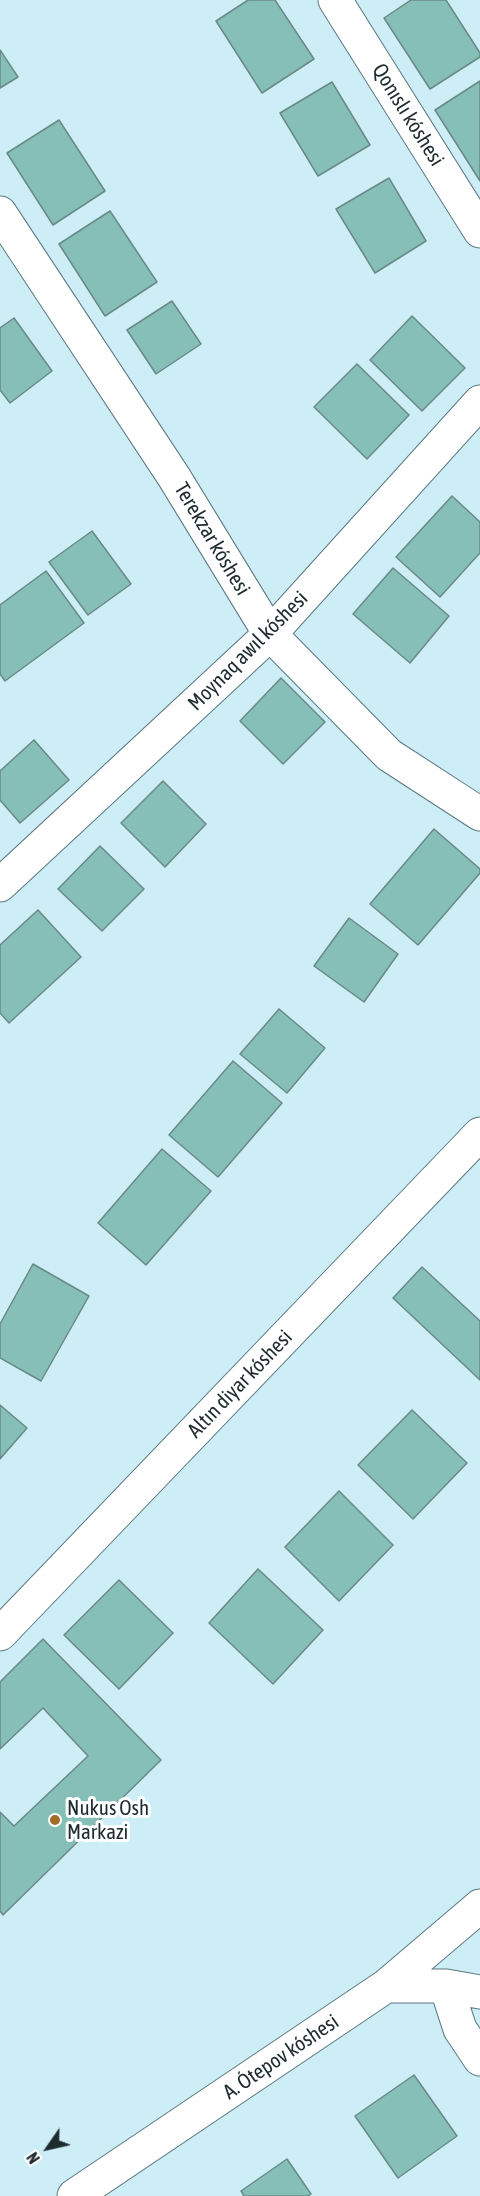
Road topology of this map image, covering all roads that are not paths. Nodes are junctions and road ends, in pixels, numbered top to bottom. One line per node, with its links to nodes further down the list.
1 (335, 0): 3 (street, Qonıslı kóshesi)
2 (0, 213): 5 (street, Terekzar kóshesi)
3 (480, 231)
4 (480, 402): 5 (street, Moynaq awıl kóshesi)
5 (270, 634): 6 (street, Terekzar kóshesi); 7 (street, Moynaq awıl kóshesi)
6 (480, 814)
7 (0, 885)
8 (480, 1134): 9 (street, Altın diyar kóshesi)
9 (0, 1634)
10 (480, 1906): 11 (street, A. Ótepov kóshesi)
11 (386, 1986): 12 (street); 15 (street, A. Ótepov kóshesi)
12 (446, 1986): 13 (street); 14 (street)
13 (480, 1992)
14 (480, 2059)
15 (74, 2196)

